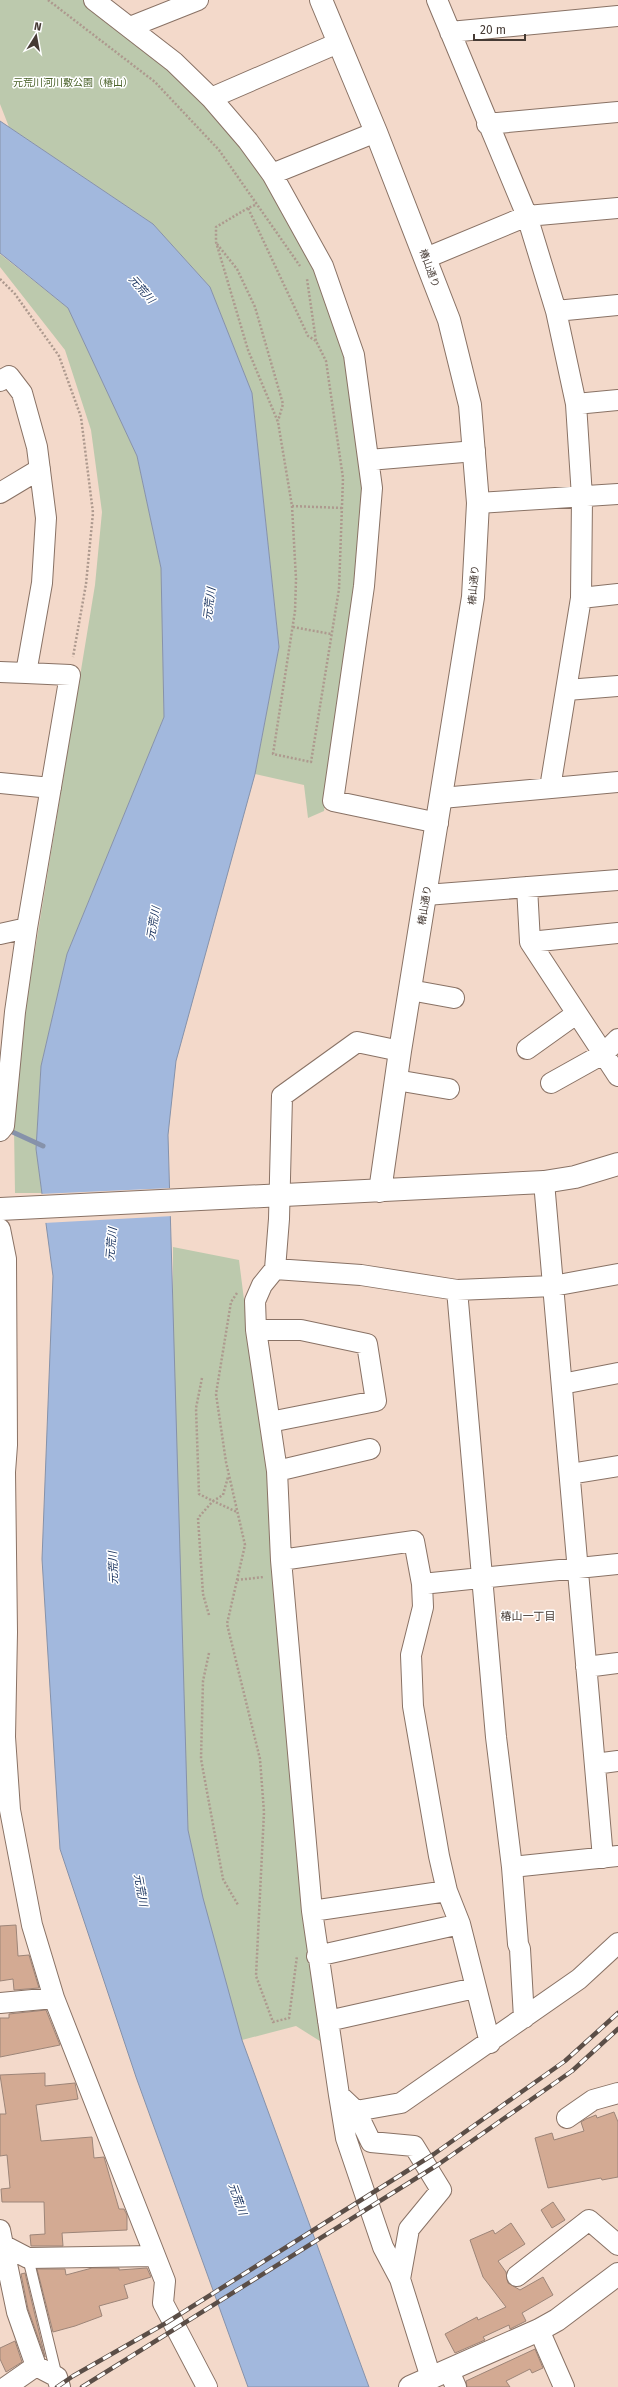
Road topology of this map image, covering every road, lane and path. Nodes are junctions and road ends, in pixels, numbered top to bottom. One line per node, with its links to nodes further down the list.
1 (48, 0): 15 (path)
2 (94, 0): 7 (street)
3 (198, 0): 7 (street)
4 (320, 0): 9 (street, 椿山通り)
5 (437, 0): 8 (street)
6 (618, 16): 8 (street)
7 (130, 28): 10 (street)
8 (450, 32): 12 (street)
9 (338, 43): 10 (street); 13 (street, 椿山通り)
10 (210, 98): 14 (street)
11 (618, 112): 12 (street)
12 (487, 124): 18 (street)
13 (376, 132): 14 (street); 20 (street, 椿山通り)
14 (272, 174): 32 (street)
15 (255, 205): 16 (path); 21 (path)
16 (248, 208): 19 (path); 26 (path)
17 (618, 208): 18 (street)
18 (527, 216): 20 (street); 25 (street)
19 (216, 242): 30 (path); 30 (path)
20 (426, 258): 31 (street, 椿山通り)
21 (301, 268)
22 (306, 274): 26 (path)
23 (0, 279): 46 (path)
24 (618, 305): 25 (street)
25 (556, 312): 29 (street)
26 (316, 341): 39 (path)
27 (0, 381): 33 (street)
28 (618, 400): 29 (street)
29 (576, 404): 36 (street)
30 (278, 422): 38 (path)
31 (475, 451): 32 (street); 37 (street, 椿山通り)
32 (369, 460): 54 (street)
33 (40, 469): 34 (street); 45 (street)
34 (0, 493)
35 (618, 494): 36 (street)
36 (582, 497): 37 (street); 41 (street)
37 (478, 503): 53 (street, 椿山通り)
38 (292, 506): 39 (path); 42 (path)
39 (342, 508): 43 (path)
40 (618, 594): 41 (street)
41 (581, 598): 48 (street)
42 (292, 627): 43 (path); 43 (path)
43 (331, 634)
44 (0, 672): 45 (street)
45 (26, 673): 46 (street)
46 (70, 675): 51 (street)
47 (618, 686): 48 (street)
48 (567, 690): 52 (street)
49 (0, 782): 51 (street)
50 (618, 782): 52 (street)
51 (51, 788): 58 (street)
52 (550, 788): 53 (street)
53 (442, 798): 54 (street, 椿山通り)
54 (438, 823): 57 (street, 椿山通り)
55 (618, 880): 56 (street)
56 (527, 887): 57 (street); 61 (street)
57 (426, 895): 62 (street, 椿山通り)
58 (27, 928): 60 (street); 73 (street)
59 (618, 933): 61 (street)
60 (0, 934)
61 (530, 942): 64 (street)
62 (410, 990): 63 (street); 67 (street, 椿山通り)
63 (454, 998)
64 (576, 1014): 66 (street); 68 (street)
65 (618, 1039): 68 (street)
66 (527, 1049)
67 (400, 1051): 70 (street, 椿山通り); 77 (street)
68 (604, 1054): 69 (street); 71 (street)
69 (618, 1076)
70 (396, 1080): 72 (street); 76 (street, 椿山通り)
71 (551, 1083)
72 (449, 1088)
73 (0, 1131)
74 (618, 1164): 75 (street)
75 (544, 1182): 76 (street); 82 (street)
76 (380, 1191): 77 (street)
77 (280, 1196): 78 (street); 80 (street)
78 (0, 1209)
79 (0, 1233): 93 (street)
80 (275, 1269): 83 (street); 85 (street)
81 (618, 1274): 82 (street)
82 (554, 1286): 83 (street); 88 (street)
83 (457, 1290): 103 (street)
84 (239, 1291): 95 (path)
85 (256, 1330): 89 (street); 89 (street)
86 (618, 1374): 88 (street)
87 (202, 1378): 96 (path)
88 (562, 1384): 94 (street)
89 (270, 1422): 92 (street)
90 (370, 1449): 92 (street)
91 (618, 1466): 94 (street)
92 (277, 1470): 101 (street)
93 (2, 1473): 98 (street)
94 (570, 1474): 102 (street)
95 (229, 1475): 96 (path); 97 (path)
96 (213, 1501): 97 (path); 106 (path)
97 (237, 1512): 104 (path)
98 (3, 1522): 100 (street)
99 (618, 1564): 102 (street)
100 (3, 1566): 110 (street)
101 (282, 1567): 104 (path); 105 (street); 117 (street)
102 (578, 1569): 103 (street); 109 (street)
103 (482, 1578): 105 (street); 114 (street)
104 (237, 1580): 120 (path)
105 (422, 1584): 115 (street)
106 (209, 1615)
107 (209, 1653): 116 (path)
108 (618, 1663): 109 (street)
109 (586, 1667): 112 (street)
110 (2, 1737): 123 (street)
111 (618, 1761): 112 (street)
112 (595, 1764): 113 (street)
113 (610, 1857): 114 (street)
114 (512, 1867): 125 (street)
115 (447, 1891): 117 (street); 118 (street)
116 (238, 1905)
117 (312, 1911): 121 (street)
118 (460, 1924): 121 (street); 122 (street)
119 (618, 1943): 125 (street)
120 (298, 1950)
121 (317, 1956): 126 (street)
122 (475, 1988): 126 (street); 127 (street)
123 (54, 1998): 124 (street); 134 (street)
124 (0, 2003)
125 (524, 2018): 127 (street)
126 (328, 2021): 129 (street)
127 (490, 2043): 130 (street)
128 (618, 2093): 131 (street)
129 (339, 2095): 130 (street); 138 (street)
130 (356, 2111): 138 (street)
131 (567, 2118)
132 (1, 2240): 135 (street); 140 (street)
133 (618, 2245): 137 (street)
134 (154, 2256): 135 (street); 144 (street)
135 (28, 2258): 142 (lane)
136 (618, 2274): 139 (street)
137 (517, 2276)
138 (400, 2279): 141 (street)
139 (539, 2330): 141 (street); 145 (street)
140 (36, 2366): 142 (street); 143 (street)
141 (433, 2381)
142 (59, 2382)
143 (6, 2387)
144 (207, 2387)
145 (564, 2387)

